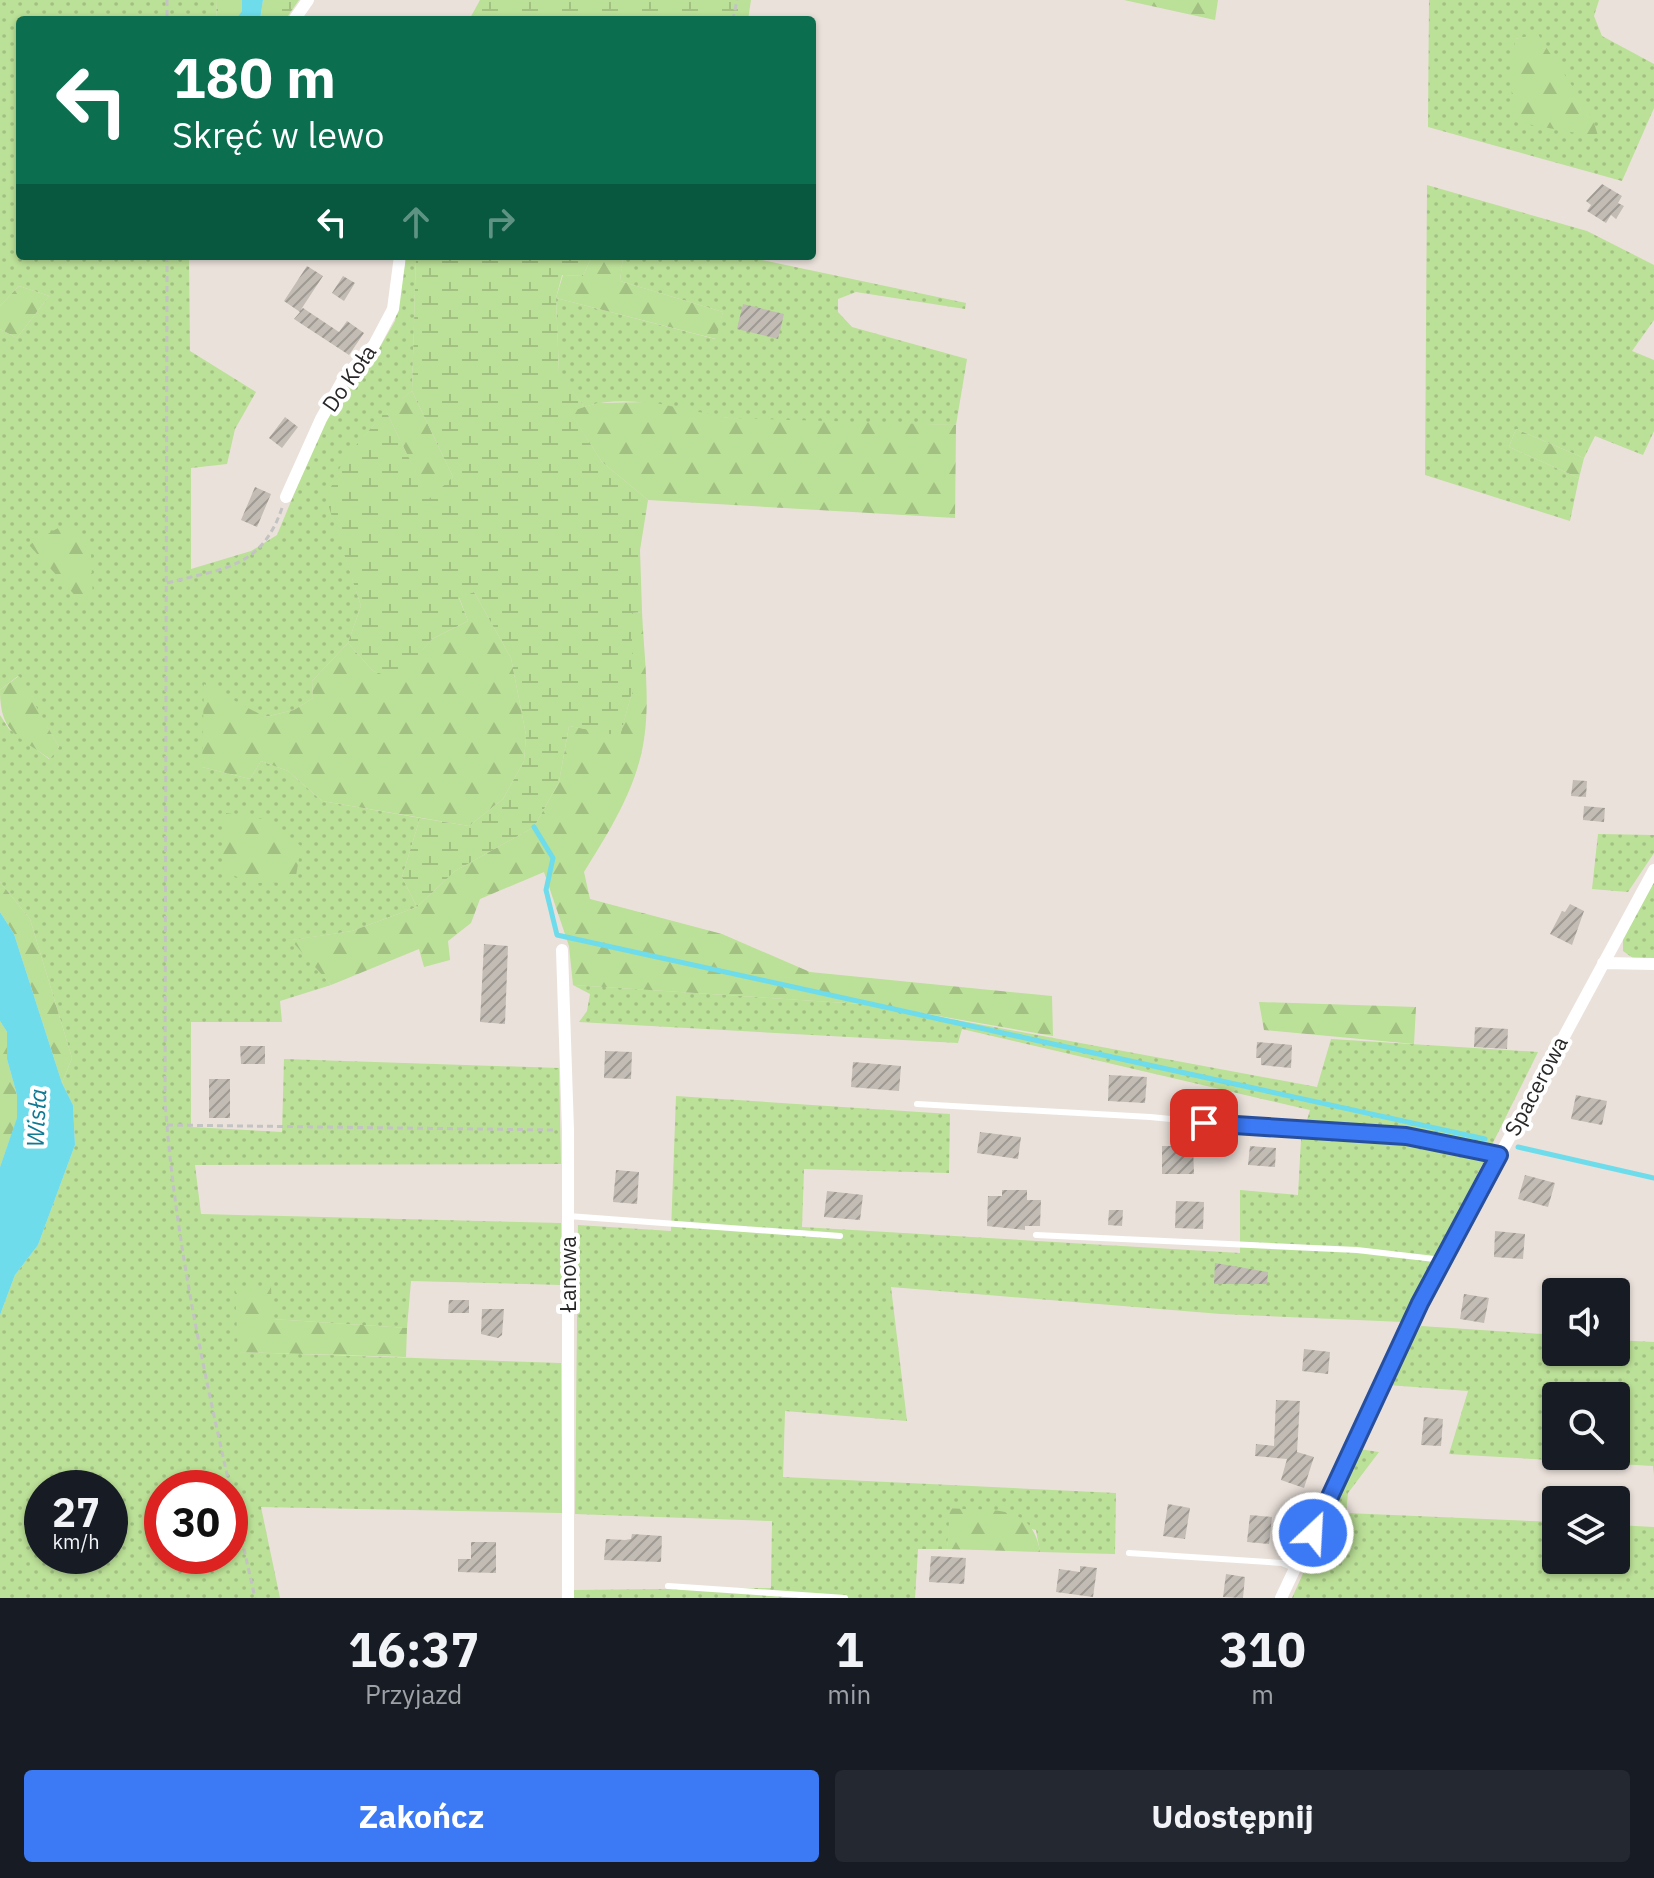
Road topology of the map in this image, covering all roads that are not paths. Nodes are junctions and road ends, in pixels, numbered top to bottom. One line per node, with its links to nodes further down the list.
1 (399, 260): 2 (street, Do Koła)
2 (286, 497)
3 (1654, 870): 5 (street, Spacerowa)
4 (562, 950): 9 (street, Łanowa)
5 (1603, 963): 6 (street); 8 (street, Spacerowa)
6 (1654, 964)
7 (917, 1104): 8 (lane)
8 (1499, 1155): 12 (street, Spacerowa)
9 (568, 1216): 11 (lane); 16 (street, Łanowa)
10 (1036, 1235): 12 (lane)
11 (840, 1236)
12 (1443, 1260): 14 (street, Spacerowa)
13 (1129, 1553): 14 (lane)
14 (1296, 1569): 18 (street, Spacerowa)
15 (668, 1586): 17 (lane)
16 (568, 1598)
17 (845, 1598)
18 (1281, 1598)

